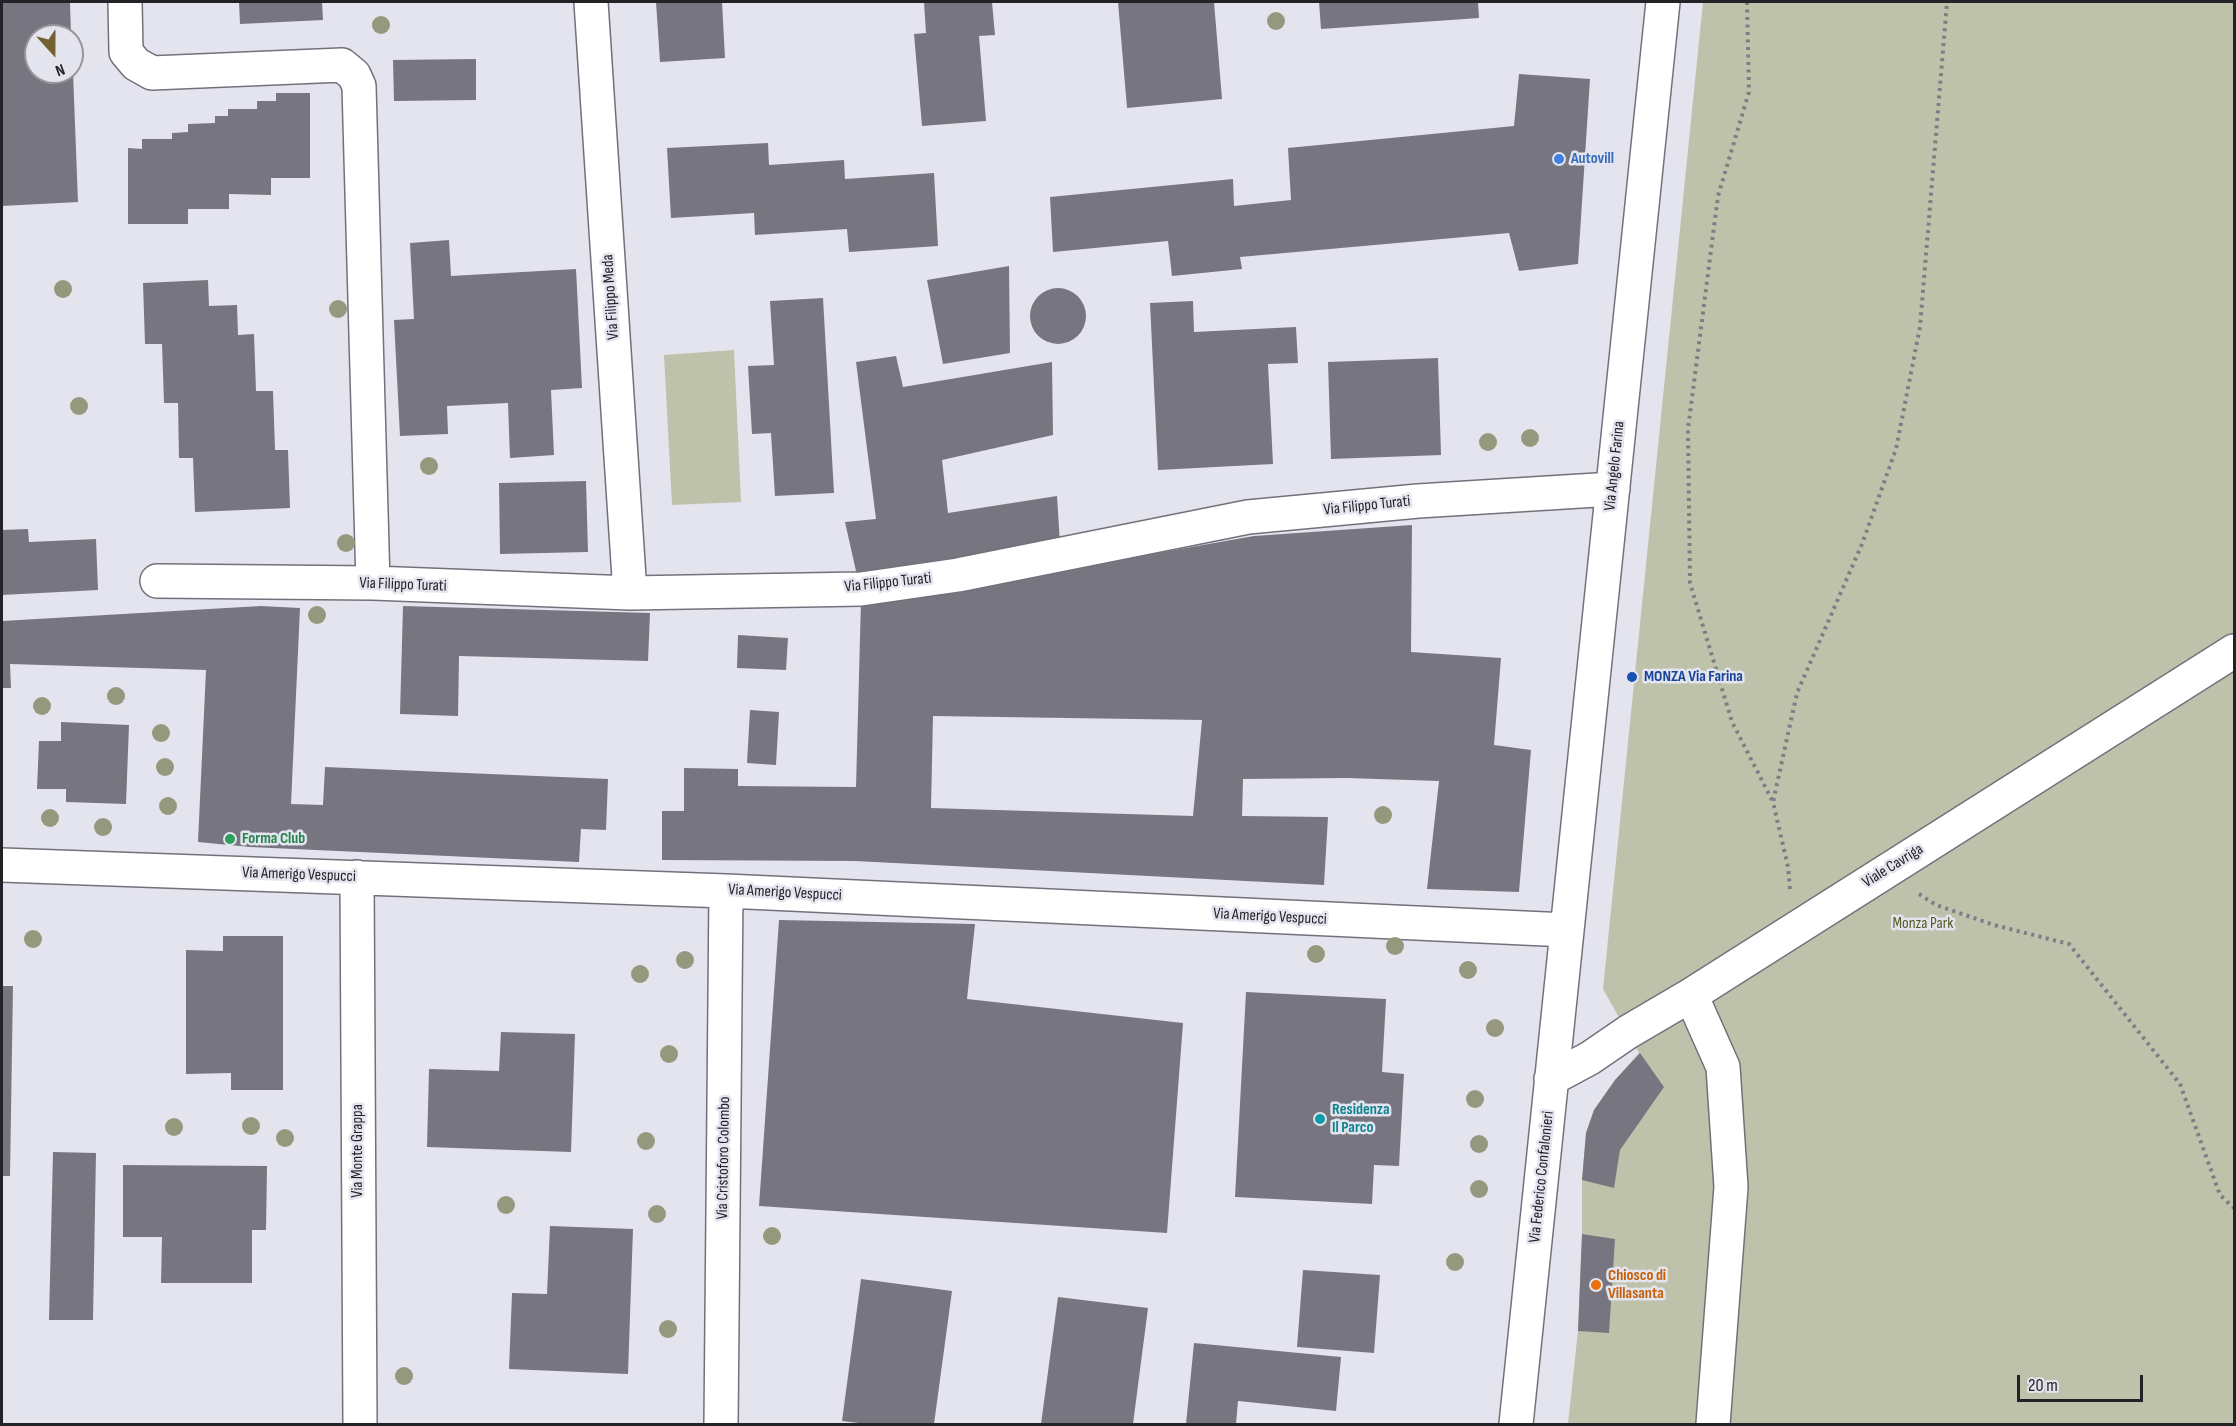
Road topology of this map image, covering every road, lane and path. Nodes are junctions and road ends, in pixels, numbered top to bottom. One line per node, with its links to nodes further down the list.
1 (125, 2): 8 (street)
2 (591, 2): 9 (street, Via Filippo Meda)
3 (1663, 2): 6 (street, Via Angelo Farina)
4 (1747, 2): 11 (path)
5 (1947, 2): 11 (path)
6 (1613, 489): 9 (street, Via Filippo Turati); 17 (street, Via Angelo Farina)
7 (157, 581): 8 (street, Via Filippo Turati)
8 (373, 583): 9 (street, Via Filippo Turati)
9 (630, 593)
10 (2235, 651): 13 (street, Viale Cavriga)
11 (1773, 802): 16 (path)
12 (2, 865): 14 (street, Via Amerigo Vespucci)
13 (1891, 867): 16 (street, Viale Cavriga); 20 (path)
14 (357, 877): 15 (street, Via Amerigo Vespucci); 21 (street, Via Monte Grappa)
15 (726, 891): 17 (street, Via Amerigo Vespucci); 22 (street, Via Cristoforo Colombo)
16 (1797, 927): 18 (street, Viale Cavriga)
17 (1567, 930): 19 (street, Via Federico Confalonieri)
18 (1691, 995): 19 (street, Viale Cavriga); 24 (street)
19 (1551, 1079): 23 (street, Via Federico Confalonieri)
20 (2235, 1208)
21 (360, 1425)
22 (721, 1425)
23 (1516, 1425)
24 (1713, 1425)

